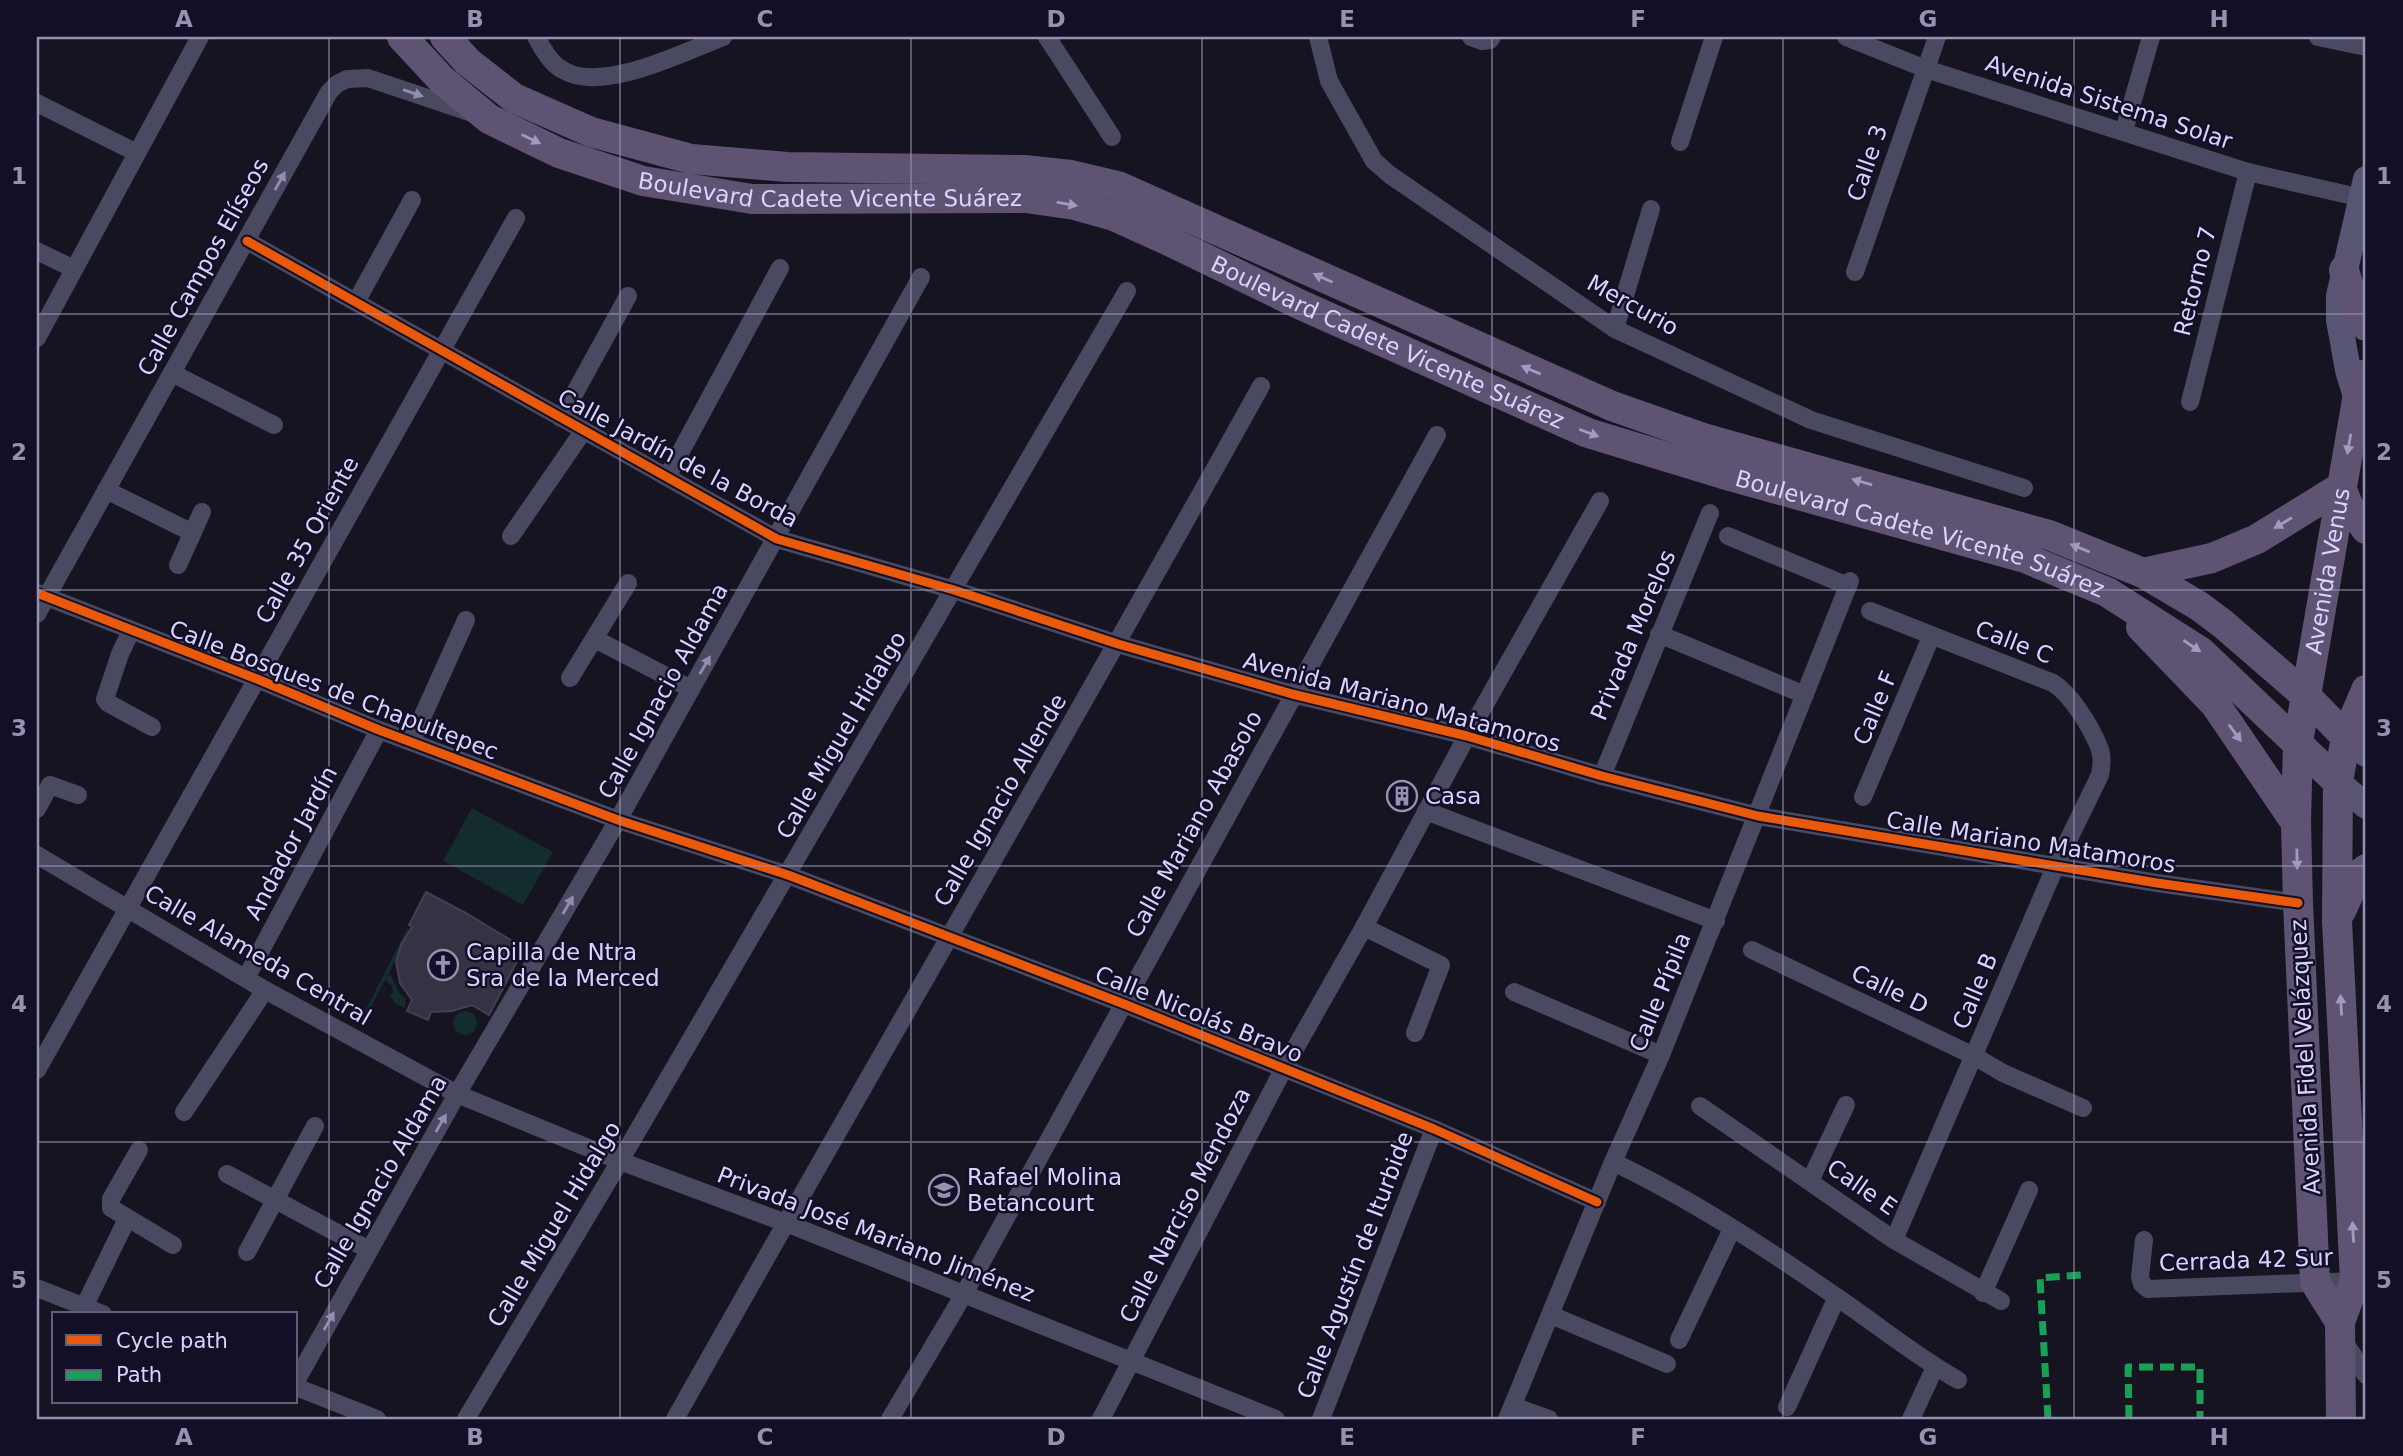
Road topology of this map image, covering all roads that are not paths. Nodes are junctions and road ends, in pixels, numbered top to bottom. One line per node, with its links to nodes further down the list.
1 (402, 37): 18 (main road, Boulevard Cadete Vicente Suárez)
2 (444, 37): 63 (main road, Boulevard Cadete Vicente Suárez, one-way to 2)
3 (536, 37): 4 (street)
4 (723, 37)
5 (1047, 37): 20 (street)
6 (1318, 37): 39 (street, Mercurio)
7 (1471, 37): 8 (street)
8 (1492, 37)
9 (1714, 37): 21 (street)
10 (1846, 37): 16 (street, Avenida Sistema Solar)
11 (1937, 37): 16 (street, Calle 3)
12 (2151, 37): 19 (street)
13 (2318, 37): 15 (street)
14 (195, 38): 22 (street)
15 (2366, 47)
16 (1926, 69): 19 (street, Avenida Sistema Solar); 33 (street, Calle 3)
17 (37, 103): 22 (street)
18 (489, 119): 28 (street, Calle Campos Elíseos, one-way to 18); 66 (main road, Boulevard Cadete Vicente Suárez, one-way to 66)
19 (2124, 131): 23 (street, Avenida Sistema Solar)
20 (1112, 137)
21 (1680, 142)
22 (137, 153): 31 (street)
23 (2248, 172): 24 (street, Avenida Sistema Solar); 45 (street, Retorno 7)
24 (2364, 188): 32 (street, Avenida Venus)
25 (412, 200): 37 (street)
26 (1651, 209): 39 (street)
27 (516, 218): 41 (street, Calle 35 Oriente)
28 (247, 241): 37 (street, Calle Jardín de la Borda); 42 (street, Calle Campos Elíseos)
29 (37, 251): 31 (street)
30 (780, 268): 50 (street)
31 (74, 270): 40 (street)
32 (2344, 270): 38 (main road); 44 (street, Avenida Venus)
33 (1855, 272)
34 (921, 277): 61 (street, Calle Ignacio Aldama)
35 (1127, 291): 65 (street, Calle Miguel Hidalgo)
36 (628, 296): 46 (street)
37 (356, 302): 41 (street, Calle Jardín de la Borda)
38 (2366, 326)
39 (1615, 329): 52 (street, Mercurio)
40 (37, 338)
41 (442, 350): 46 (street, Calle Jardín de la Borda); 77 (street, Calle 35 Oriente)
42 (172, 373): 47 (street); 53 (street, Calle Campos Elíseos)
43 (1261, 386): 75 (street, Calle Ignacio Allende)
44 (2363, 395): 51 (main road, Avenida Venus, one-way to 51)
45 (2190, 402)
46 (561, 418): 48 (street, Calle Jardín de la Borda)
47 (274, 425)
48 (584, 430): 50 (street, Calle Jardín de la Borda); 59 (street)
49 (1437, 435): 80 (street, Calle Mariano Abasolo)
50 (667, 477): 61 (street, Calle Jardín de la Borda)
51 (2342, 487): 57 (main road); 63 (main road, one-way to 63); 82 (main road, Avenida Venus)
52 (2024, 488)
53 (106, 490): 58 (street); 67 (street, Calle Campos Elíseos)
54 (1600, 501): 85 (street, Calle Narciso Mendoza)
55 (202, 512): 58 (street)
56 (1710, 513): 72 (street, Privada Morelos)
57 (2366, 529)
58 (191, 532): 62 (street)
59 (511, 536)
60 (1728, 536): 81 (street, Calle Pípila)
61 (777, 539): 65 (street, Calle Jardín de la Borda); 78 (street, Calle Ignacio Aldama, one-way to 61)
62 (178, 565)
63 (2143, 573): 82 (main road, Boulevard Cadete Vicente Suárez)
64 (628, 583): 74 (street)
65 (954, 590): 75 (street, Calle Jardín de la Borda); 103 (street, Calle Miguel Hidalgo)
66 (2107, 592): 87 (main road, Boulevard Cadete Vicente Suárez, one-way to 87); 99 (main road, one-way to 99)
67 (42, 595): 69 (street, Calle Campos Elíseos); 71 (street, Calle Bosques de Chapultepec)
68 (1870, 611): 73 (street, Calle C)
69 (37, 614)
70 (466, 620): 86 (street)
71 (131, 631): 77 (street, Calle Bosques de Chapultepec); 83 (street)
72 (1659, 634): 81 (street); 90 (street, Privada Morelos)
73 (1931, 637): 89 (street, Calle C); 93 (street, Calle F)
74 (595, 639): 76 (street); 78 (street)
75 (1118, 643): 80 (street, Avenida Mariano Matamoros); 109 (street, Calle Ignacio Allende)
76 (570, 678)
77 (257, 679): 84 (street, Calle Bosques de Chapultepec); 105 (street, Calle 35 Oriente)
78 (691, 689): 98 (street, Calle Ignacio Aldama)
79 (2366, 690): 88 (main road)
80 (1292, 694): 85 (street, Avenida Mariano Matamoros); 114 (street, Calle Mariano Abasolo)
81 (1805, 695): 97 (street, Calle Pípila)
82 (2305, 695): 87 (main road, Avenida Venus); 88 (main road, Boulevard Cadete Vicente Suárez)
83 (152, 727)
84 (379, 730): 86 (street, Calle Bosques de Chapultepec); 111 (street, Andador Jardín)
85 (1467, 736): 90 (street, Avenida Mariano Matamoros); 96 (street, Calle Narciso Mendoza)
86 (411, 742): 98 (street, Calle Bosques de Chapultepec)
87 (2298, 742): 91 (main road, Boulevard Cadete Vicente Suárez); 99 (main road, Avenida Fidel Velázquez)
88 (2356, 745): 91 (main road)
89 (2102, 762): 101 (street, Calle B)
90 (1602, 776): 97 (street, Avenida Mariano Matamoros)
91 (2338, 782): 94 (street); 107 (main road, Avenida Fidel Velázquez)
92 (78, 795): 95 (street)
93 (1863, 797)
94 (2366, 806)
95 (37, 809)
96 (1426, 811): 106 (street); 108 (street, Calle Narciso Mendoza)
97 (1758, 816): 101 (street, Calle Mariano Matamoros); 106 (street, Calle Pípila)
98 (618, 820): 103 (street, Calle Bosques de Chapultepec); 120 (street, Calle Ignacio Aldama, one-way to 98)
99 (2296, 823): 104 (main road, Avenida Fidel Velázquez, one-way to 104)
100 (37, 855): 105 (street, Calle Alameda Central)
101 (2056, 865): 104 (street, Calle Mariano Matamoros); 117 (street, Calle B)
102 (2366, 869): 107 (main road)
103 (788, 875): 109 (street, Calle Nicolás Bravo); 128 (street, Calle Miguel Hidalgo)
104 (2298, 903): 107 (main road); 144 (main road, Avenida Fidel Velázquez)
105 (128, 908): 111 (street, Calle Alameda Central); 119 (street, Calle 35 Oriente)
106 (1716, 921): 116 (street, Calle Pípila)
107 (2337, 921): 143 (main road, Avenida Fidel Velázquez, one-way to 107)
108 (1364, 927): 115 (street); 118 (street, Calle Narciso Mendoza)
109 (949, 936): 114 (street, Calle Nicolás Bravo); 136 (street, Calle Ignacio Allende)
110 (1752, 950): 117 (street, Calle D)
111 (246, 978): 112 (street, Calle Alameda Central)
112 (264, 990): 120 (street, Calle Alameda Central); 124 (street)
113 (1514, 992): 116 (street)
114 (1124, 1004): 118 (street, Calle Nicolás Bravo); 147 (street, Calle Mariano Abasolo)
115 (1415, 1033)
116 (1661, 1055): 129 (street, Calle Pípila)
117 (1974, 1056): 123 (street, Calle D); 138 (street, Calle B)
118 (1284, 1068): 126 (street, Calle Nicolás Bravo); 155 (street, Calle Narciso Mendoza)
119 (37, 1070)
120 (457, 1094): 128 (street, Privada José Mariano Jiménez); 141 (street, Calle Ignacio Aldama, one-way to 120)
121 (1846, 1104): 131 (street)
122 (1700, 1106): 131 (street, Calle E)
123 (2083, 1108)
124 (184, 1112)
125 (315, 1126): 133 (street)
126 (1434, 1129): 134 (street, Calle Nicolás Bravo); 171 (street, Calle Agustín de Iturbide)
127 (139, 1150): 135 (street)
128 (620, 1161): 136 (street, Privada José Mariano Jiménez); 166 (street, Calle Miguel Hidalgo)
129 (1613, 1161): 134 (street, Calle Pípila); 137 (street)
130 (227, 1174): 133 (street)
131 (1810, 1181): 138 (street, Calle E)
132 (2029, 1190): 146 (street)
133 (274, 1201): 141 (street); 142 (street)
134 (1597, 1202): 152 (street, Calle Pípila)
135 (127, 1219): 140 (street); 150 (street)
136 (786, 1223): 147 (street, Privada José Mariano Jiménez); 167 (street, Calle Ignacio Allende)
137 (1732, 1229): 148 (street); 154 (street)
138 (1894, 1240): 146 (street, Calle E)
139 (2144, 1240): 144 (street, Cerrada 42 Sur)
140 (173, 1245)
141 (369, 1250): 159 (street, Calle Ignacio Aldama, one-way to 141)
142 (247, 1252)
143 (2355, 1281): 144 (street, Cerrada 42 Sur); 153 (main road, Avenida Fidel Velázquez)
144 (2315, 1282): 153 (main road, Avenida Fidel Velázquez)
145 (37, 1288): 150 (street)
146 (1983, 1293): 149 (street, Calle E)
147 (964, 1294): 155 (street, Privada José Mariano Jiménez); 168 (street, Calle Mariano Abasolo)
148 (1837, 1297): 157 (street); 162 (street)
149 (2001, 1301)
150 (84, 1307): 151 (street)
151 (98, 1312)
152 (1551, 1315): 156 (street); 164 (street, Calle Pípila)
153 (2340, 1329): 158 (street); 174 (main road, Avenida Fidel Velázquez)
154 (1679, 1340)
155 (1132, 1362): 169 (street, Calle Narciso Mendoza); 170 (street, Privada José Mariano Jiménez)
156 (1667, 1363)
157 (1935, 1367): 160 (street); 173 (street)
158 (2366, 1375)
159 (298, 1377)
160 (1958, 1380)
161 (298, 1388): 163 (street)
162 (1787, 1407)
163 (340, 1412): 165 (street)
164 (1510, 1413): 172 (street)
165 (377, 1419)
166 (466, 1419)
167 (676, 1419)
168 (890, 1419)
169 (1101, 1419)
170 (1276, 1419)
171 (1321, 1419)
172 (1549, 1419)
173 (1911, 1419)
174 (2342, 1419)

